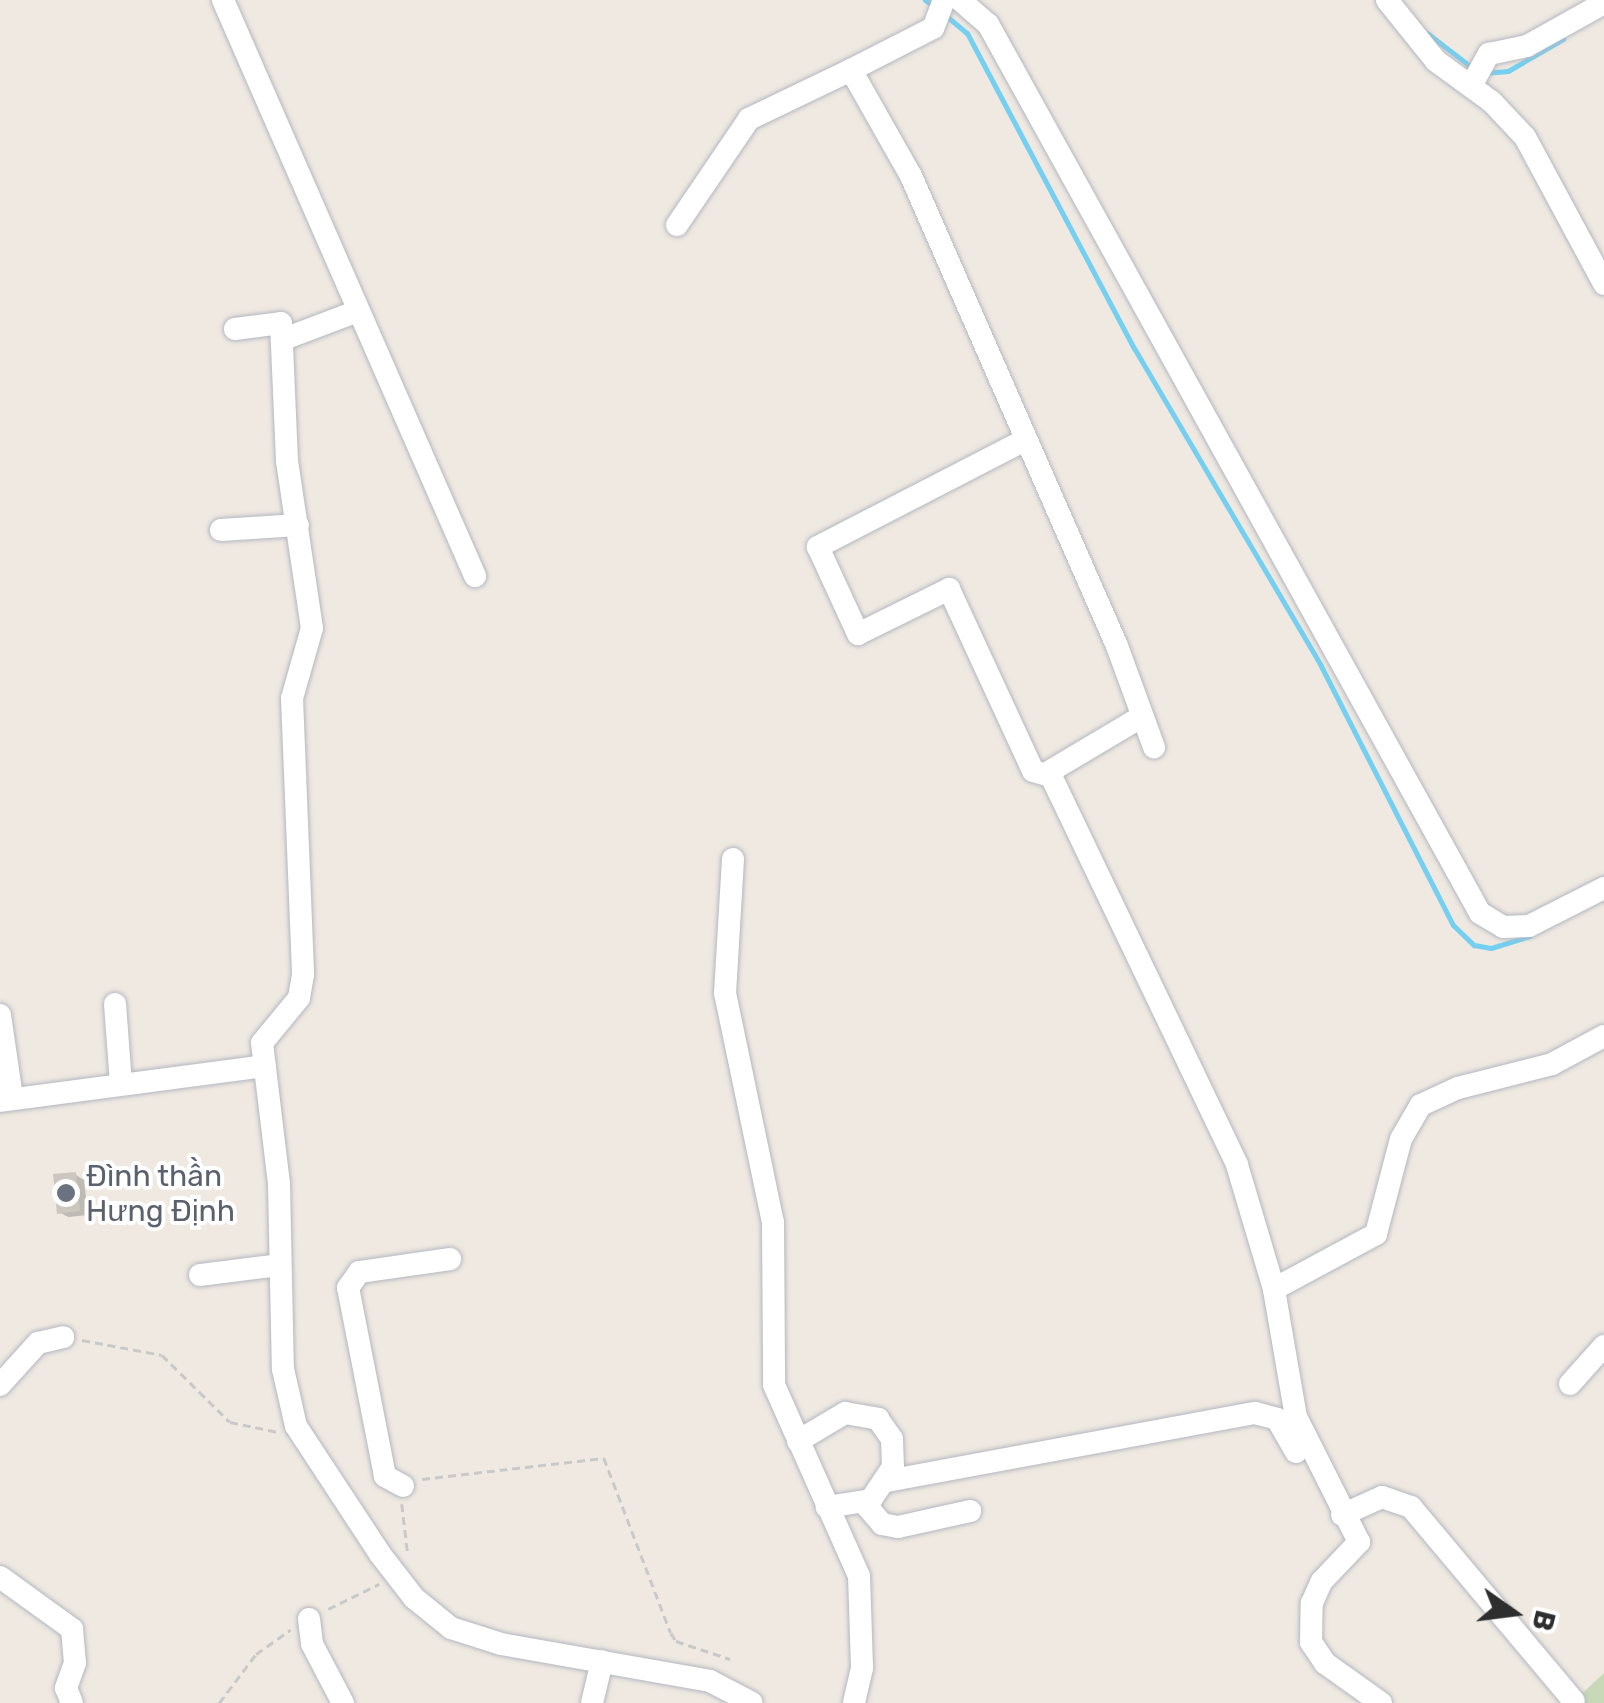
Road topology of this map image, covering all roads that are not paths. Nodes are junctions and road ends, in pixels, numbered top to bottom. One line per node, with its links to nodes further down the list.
1 (223, 0): 9 (street)
2 (1386, 0): 6 (street)
3 (948, 1): 5 (street); 20 (street)
4 (1604, 3): 6 (street)
5 (852, 70): 7 (street); 12 (street)
6 (1470, 86): 8 (street)
7 (678, 225)
8 (1604, 284)
9 (358, 311): 11 (street); 15 (street)
10 (235, 329): 11 (street)
11 (284, 338): 13 (street)
12 (1023, 440): 16 (street); 18 (street)
13 (298, 525): 14 (street); 24 (street)
14 (221, 530)
15 (475, 576)
16 (1141, 718): 17 (street); 18 (street)
17 (1154, 748)
18 (1047, 772): 30 (street)
19 (733, 859): 35 (street)
20 (1604, 888)
21 (115, 1004): 25 (street)
22 (0, 1015): 26 (street)
23 (1604, 1036): 30 (street)
24 (265, 1066): 25 (street); 28 (street)
25 (122, 1084): 26 (street)
26 (6, 1099)
27 (450, 1258): 38 (street)
28 (279, 1265): 29 (street); 45 (street)
29 (200, 1276)
30 (1274, 1288): 36 (street)
31 (63, 1337): 34 (street)
32 (1604, 1346): 33 (street)
33 (1570, 1384)
34 (0, 1385)
35 (798, 1441): 37 (street); 40 (street)
36 (1316, 1459): 37 (street); 42 (street)
37 (887, 1481): 39 (street)
38 (403, 1486)
39 (864, 1503): 40 (street); 41 (street)
40 (827, 1507): 51 (street)
41 (970, 1511)
42 (1342, 1515): 46 (street); 52 (street)
43 (0, 1577): 47 (street)
44 (309, 1619): 48 (street)
45 (602, 1661): 49 (street); 50 (street)
46 (1574, 1701)
47 (72, 1703)
48 (343, 1703)
49 (592, 1703)
50 (752, 1703)
51 (854, 1703)
52 (1381, 1703)

